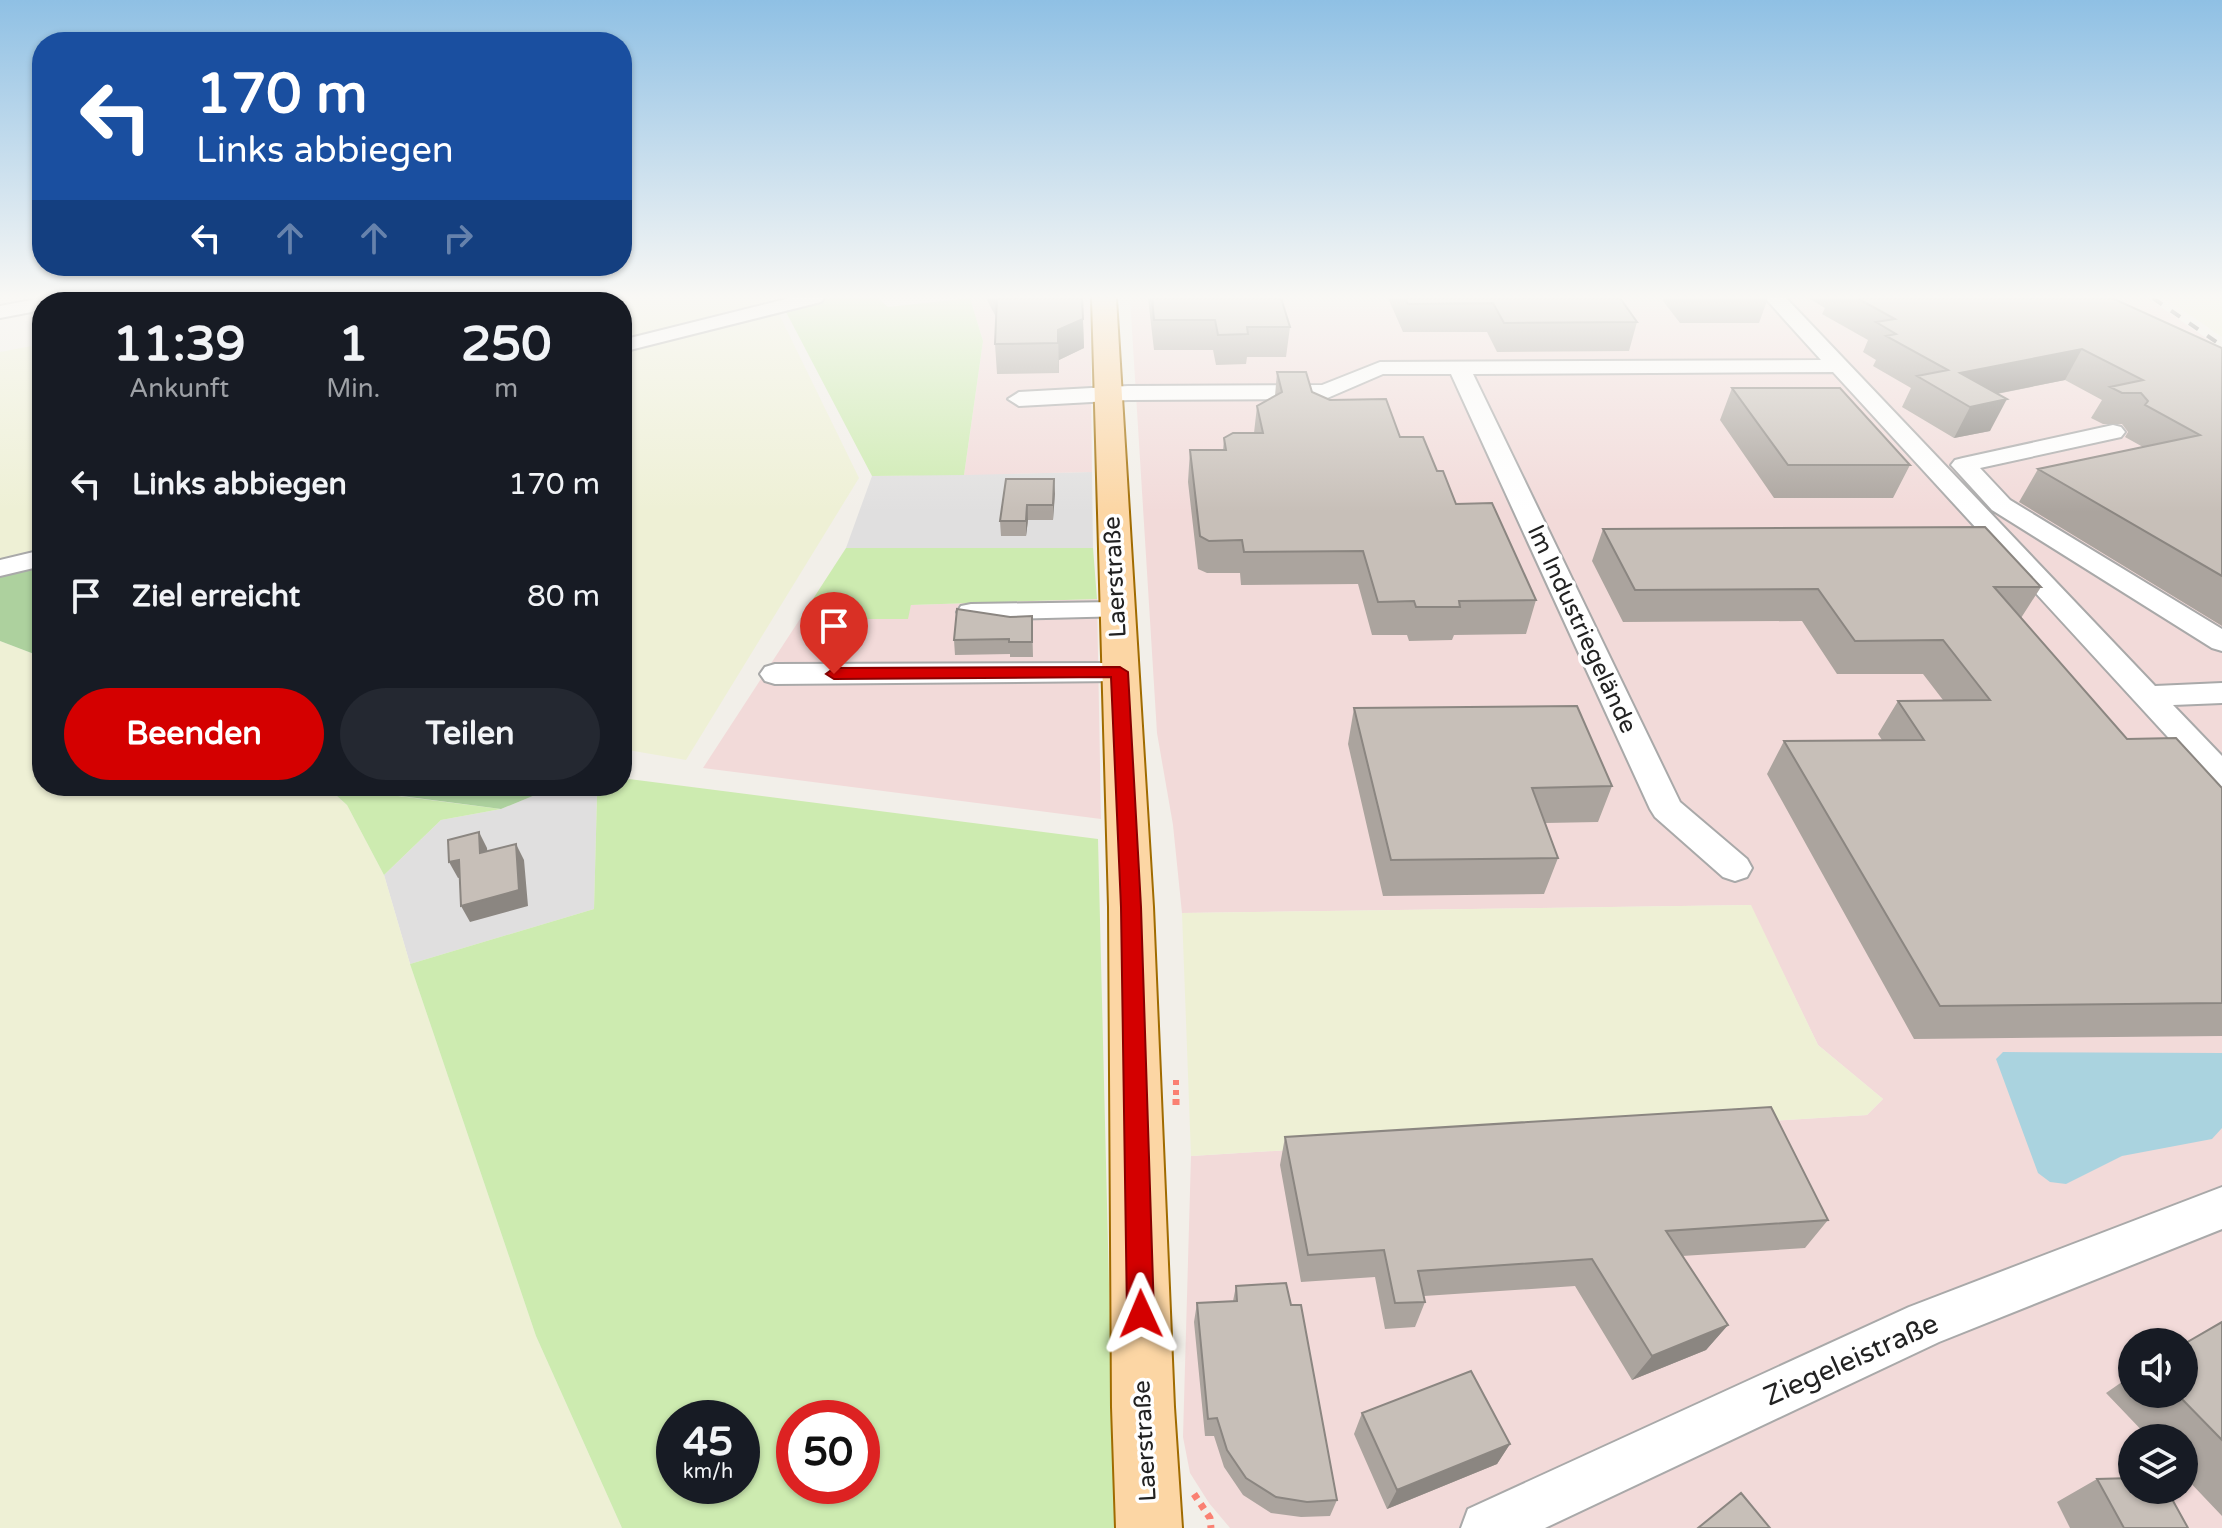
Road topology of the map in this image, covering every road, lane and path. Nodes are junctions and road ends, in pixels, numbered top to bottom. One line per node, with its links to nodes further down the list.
1 (1106, 369): 5 (main road, Laerstraße)
2 (1377, 369): 5 (street)
3 (1460, 369): 18 (street, Im Industriegelände)
4 (1842, 369): 16 (street)
5 (1107, 393): 6 (street); 10 (main road, Laerstraße)
6 (1019, 399)
7 (2113, 432): 12 (street)
8 (32, 560): 9 (street)
9 (0, 568)
10 (1117, 610): 11 (street); 13 (main road, Laerstraße)
11 (971, 612)
12 (2222, 642)
13 (1120, 672): 14 (street); 20 (main road, Laerstraße)
14 (775, 674)
15 (2222, 693): 16 (street)
16 (2149, 696): 17 (street)
17 (2222, 776)
18 (1735, 868)
19 (2222, 1208): 21 (street, Ziegeleistraße)
20 (1149, 1528)
21 (1487, 1528)

